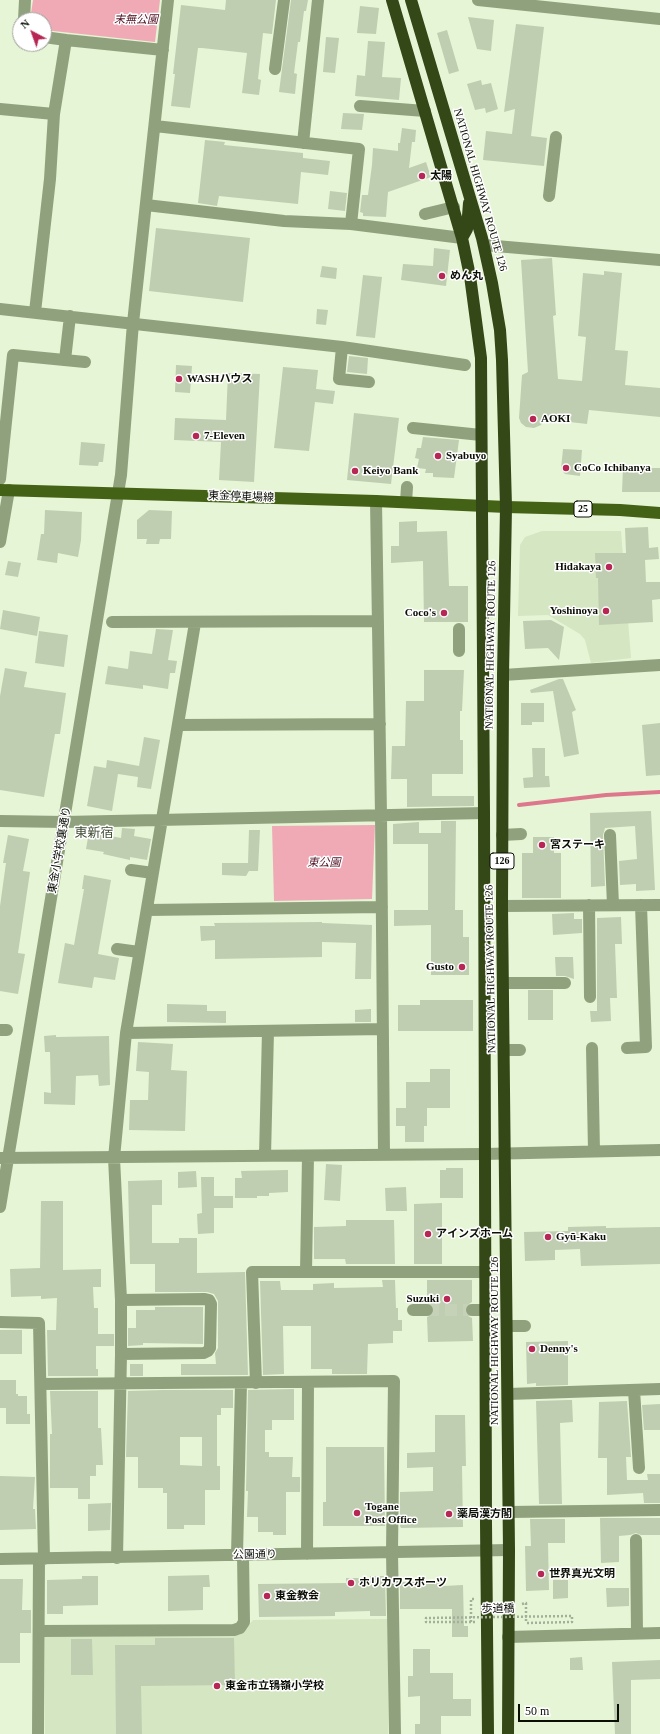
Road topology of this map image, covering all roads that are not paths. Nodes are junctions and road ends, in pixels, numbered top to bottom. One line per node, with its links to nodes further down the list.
1 (25, 0): 10 (street)
2 (168, 0): 14 (street, 東金小学校裏通り)
3 (284, 0): 15 (street)
4 (318, 0): 22 (street)
5 (392, 0): 18 (highway, NATIONAL HIGHWAY ROUTE 126 / 126)
6 (411, 0): 23 (highway, NATIONAL HIGHWAY ROUTE 126 / 126)
7 (478, 0): 8 (street)
8 (500, 1): 9 (street)
9 (566, 5): 11 (street)
10 (24, 12)
11 (660, 19)
12 (52, 37): 13 (street)
13 (66, 40): 14 (street); 19 (street)
14 (163, 50): 20 (street, 東金小学校裏通り)
15 (275, 69)
16 (360, 106): 18 (street)
17 (0, 109): 19 (street)
18 (425, 111): 26 (highway, NATIONAL HIGHWAY ROUTE 126 / 126)
19 (54, 114): 34 (street)
20 (154, 126): 22 (street); 25 (street, 東金小学校裏通り)
21 (556, 138): 24 (street)
22 (303, 143): 28 (street)
23 (470, 196): 29 (highway, 126); 30 (highway, NATIONAL HIGHWAY ROUTE 126 / 126)
24 (548, 196)
25 (146, 205): 28 (street); 36 (street, 東金小学校裏通り)
26 (454, 207): 27 (street); 29 (highway, NATIONAL HIGHWAY ROUTE 126 / 126)
27 (425, 214)
28 (351, 224): 29 (street)
29 (462, 238): 32 (highway, NATIONAL HIGHWAY ROUTE 126 / 126)
30 (483, 242): 31 (street); 32 (highway, 126); 52 (highway, NATIONAL HIGHWAY ROUTE 126 / 126)
31 (660, 260)
32 (472, 292): 44 (highway, NATIONAL HIGHWAY ROUTE 126 / 126)
33 (0, 309): 34 (street)
34 (35, 312): 35 (street)
35 (70, 316): 36 (street); 38 (street)
36 (133, 323): 37 (street); 48 (street, 東金小学校裏通り)
37 (342, 347): 40 (street); 41 (street)
38 (65, 360): 39 (street); 43 (street)
39 (85, 362)
40 (465, 365)
41 (369, 382)
42 (413, 428): 44 (street)
43 (3, 429): 45 (street)
44 (481, 435): 51 (highway, NATIONAL HIGHWAY ROUTE 126 / 126)
45 (0, 479)
46 (407, 487): 50 (street)
47 (4, 490): 48 (main road, 東金停車場線); 54 (street)
48 (118, 493): 49 (main road, 東金停車場線); 68 (street, 東金小学校裏通り)
49 (376, 501): 50 (main road, 東金停車場線); 55 (street)
50 (406, 502): 51 (main road, 東金停車場線)
51 (482, 505): 52 (main road, 25); 64 (highway, NATIONAL HIGHWAY ROUTE 126 / 126)
52 (506, 507): 53 (main road, 25); 61 (highway, NATIONAL HIGHWAY ROUTE 126 / 126)
53 (660, 513)
54 (0, 542)
55 (378, 621): 57 (street); 62 (street)
56 (112, 622): 57 (street)
57 (195, 623): 63 (street)
58 (459, 629): 59 (street)
59 (459, 651)
60 (660, 665): 61 (street)
61 (503, 675): 70 (highway, NATIONAL HIGHWAY ROUTE 126 / 126)
62 (380, 724): 63 (street); 65 (street)
63 (178, 725): 66 (street)
64 (484, 813): 65 (street); 96 (highway, NATIONAL HIGHWAY ROUTE 126 / 126)
65 (381, 815): 66 (street); 79 (street)
66 (162, 819): 68 (street); 73 (street)
67 (0, 821): 68 (street)
68 (65, 822): 100 (street, 東金小学校裏通り)
69 (521, 834): 70 (street)
70 (502, 835): 78 (highway, NATIONAL HIGHWAY ROUTE 126 / 126)
71 (610, 835): 76 (street)
72 (131, 870): 73 (street)
73 (153, 873): 80 (street)
74 (660, 904): 77 (street)
75 (589, 905): 76 (street); 78 (street); 85 (street)
76 (613, 905): 77 (street)
77 (641, 905): 90 (street)
78 (502, 906): 83 (highway, NATIONAL HIGHWAY ROUTE 126 / 126)
79 (382, 907): 80 (street); 86 (street)
80 (146, 910): 82 (street)
81 (117, 949): 82 (street)
82 (139, 952): 88 (street)
83 (503, 983): 84 (street); 91 (highway, NATIONAL HIGHWAY ROUTE 126 / 126)
84 (565, 983)
85 (590, 997)
86 (383, 1029): 87 (street); 97 (street)
87 (268, 1031): 88 (street); 98 (street)
88 (126, 1033): 101 (street)
89 (592, 1048): 94 (street)
90 (627, 1048)
91 (504, 1050): 92 (street); 95 (highway, NATIONAL HIGHWAY ROUTE 126 / 126)
92 (520, 1050)
93 (660, 1150): 94 (street)
94 (594, 1151): 95 (street)
95 (506, 1153): 96 (street); 111 (highway, NATIONAL HIGHWAY ROUTE 126 / 126)
96 (484, 1154): 97 (street); 104 (highway, NATIONAL HIGHWAY ROUTE 126 / 126)
97 (384, 1155): 99 (street)
98 (265, 1156): 99 (street); 101 (street)
99 (308, 1156): 103 (street)
100 (5, 1158): 101 (street); 102 (street, 東金小学校裏通り)
101 (114, 1158): 105 (street)
102 (0, 1207)
103 (306, 1272): 104 (street); 116 (street)
104 (485, 1272): 109 (highway, NATIONAL HIGHWAY ROUTE 126 / 126)
105 (121, 1300): 113 (street); 113 (street)
106 (413, 1310): 107 (street)
107 (427, 1310)
108 (472, 1310): 109 (street)
109 (485, 1310): 127 (highway, NATIONAL HIGHWAY ROUTE 126 / 126)
110 (0, 1322): 117 (street)
111 (507, 1326): 112 (street); 121 (highway, NATIONAL HIGHWAY ROUTE 126 / 126)
112 (525, 1326)
113 (122, 1354): 118 (street)
114 (308, 1382): 116 (street); 128 (street); 129 (street)
115 (241, 1383): 116 (street); 118 (street); 130 (street)
116 (256, 1383)
117 (41, 1384): 118 (street); 132 (street)
118 (121, 1385): 131 (street)
119 (660, 1389): 120 (street)
120 (634, 1390): 121 (street); 122 (street)
121 (508, 1394): 124 (highway, NATIONAL HIGHWAY ROUTE 126 / 126)
122 (639, 1468)
123 (660, 1510): 124 (street)
124 (509, 1512): 126 (highway, NATIONAL HIGHWAY ROUTE 126 / 126)
125 (636, 1540): 136 (street)
126 (509, 1550): 127 (street, 公園通り); 137 (highway, NATIONAL HIGHWAY ROUTE 126 / 126)
127 (486, 1551): 128 (street, 公園通り); 140 (highway, NATIONAL HIGHWAY ROUTE 126 / 126)
128 (392, 1552): 129 (street, 公園通り); 139 (street)
129 (308, 1554): 130 (street, 公園通り)
130 (240, 1555): 131 (street, 公園通り); 134 (street)
131 (118, 1558): 132 (street, 公園通り)
132 (42, 1559): 133 (street, 公園通り); 134 (street)
133 (0, 1560)
134 (39, 1631): 138 (street)
135 (660, 1633): 136 (street)
136 (637, 1634): 137 (street)
137 (508, 1637): 141 (highway, NATIONAL HIGHWAY ROUTE 126 / 126)
138 (38, 1734)
139 (395, 1734)
140 (488, 1734)
141 (508, 1734)

